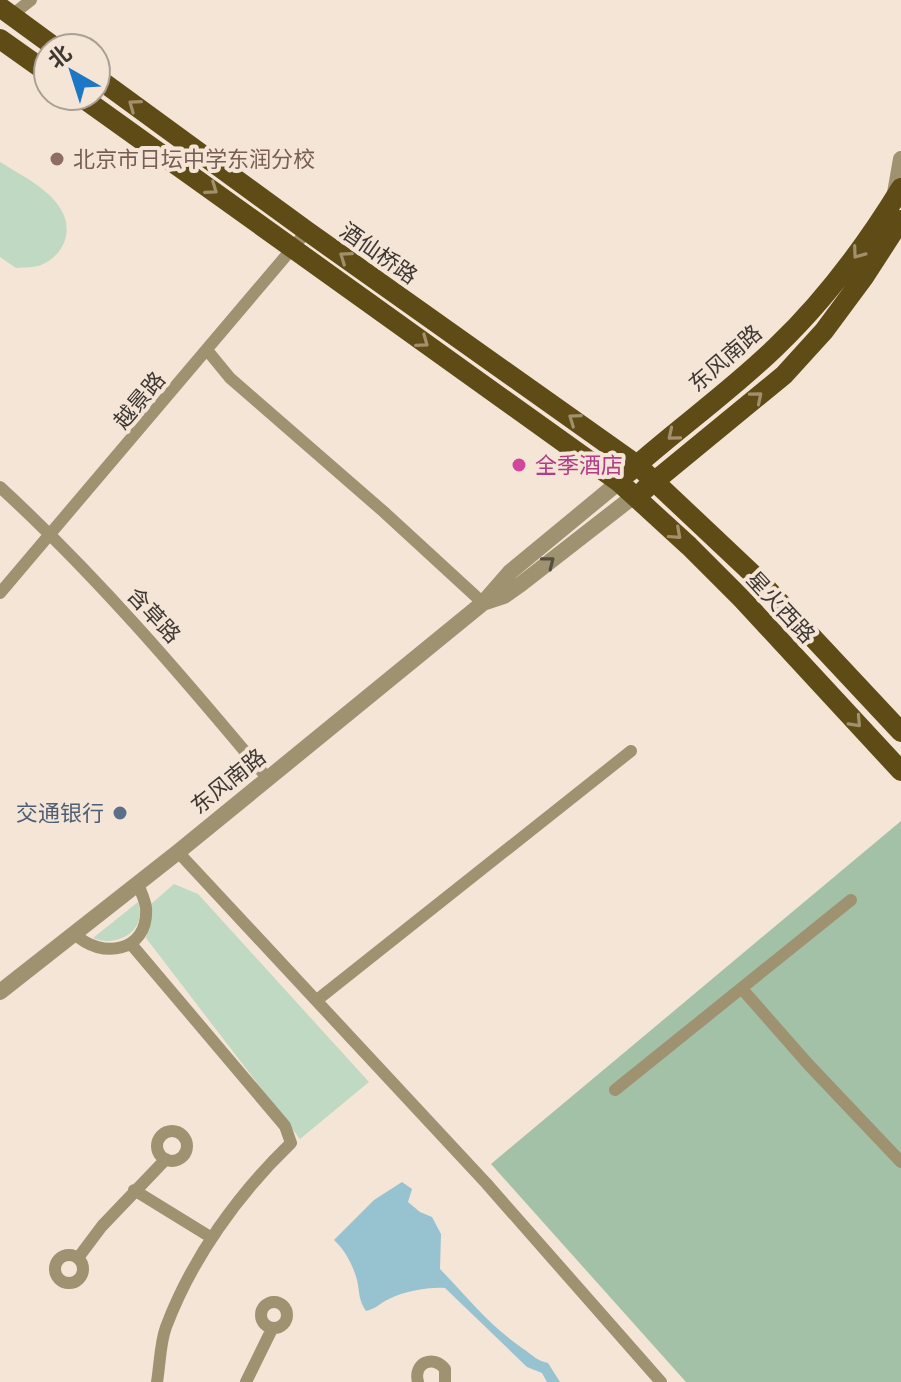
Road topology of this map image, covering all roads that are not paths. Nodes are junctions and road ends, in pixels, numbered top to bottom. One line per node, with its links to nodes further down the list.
1 (31, 0): 2 (street)
2 (6, 11): 3 (main road)
3 (34, 32)
4 (0, 39): 5 (main road)
5 (32, 62)
6 (112, 90): 12 (main road, 酒仙桥路, one-way to 6)
7 (105, 112): 12 (main road, 酒仙桥路, one-way to 12)
8 (901, 159): 9 (street)
9 (898, 194): 14 (main road, 东风南路, one-way to 14)
10 (901, 220): 11 (main road, 东风南路)
11 (894, 236): 15 (main road, 东风南路, one-way to 11)
12 (300, 239): 13 (street, 越景路); 14 (main road, 酒仙桥路, one-way to 12); 17 (main road, 酒仙桥路, one-way to 17)
13 (207, 350): 18 (street, 越景路); 20 (street)
14 (637, 465): 15 (main road, 星火西路); 17 (main road, 东风南路)
15 (655, 483): 17 (main road, 东风南路); 21 (main road, 星火西路)
16 (0, 487): 18 (street, 含草路)
17 (626, 489): 20 (street, 东风南路); 23 (main road, 星火西路, one-way to 23)
18 (52, 535): 19 (street, 越景路); 24 (street, 含草路)
19 (0, 593)
20 (483, 603): 24 (street, 东风南路)
21 (901, 732)
22 (631, 751): 32 (street)
23 (901, 771)
24 (268, 779): 25 (street, 东风南路)
25 (178, 852): 26 (street, 东风南路); 32 (street)
26 (138, 884): 28 (street, 东风南路); 29 (street)
27 (851, 900): 30 (street)
28 (75, 934): 29 (street); 31 (street, 东风南路)
29 (131, 944): 37 (street)
30 (743, 990): 33 (street); 35 (street)
31 (0, 992)
32 (317, 1000): 44 (street)
33 (615, 1090)
34 (166, 1159): 36 (street)
35 (901, 1162)
36 (134, 1190): 37 (street); 38 (street)
37 (212, 1238): 40 (street)
38 (78, 1258)
39 (272, 1329): 41 (street)
40 (157, 1382)
41 (246, 1382)
42 (418, 1382): 43 (street)
43 (445, 1382)
44 (661, 1382)

